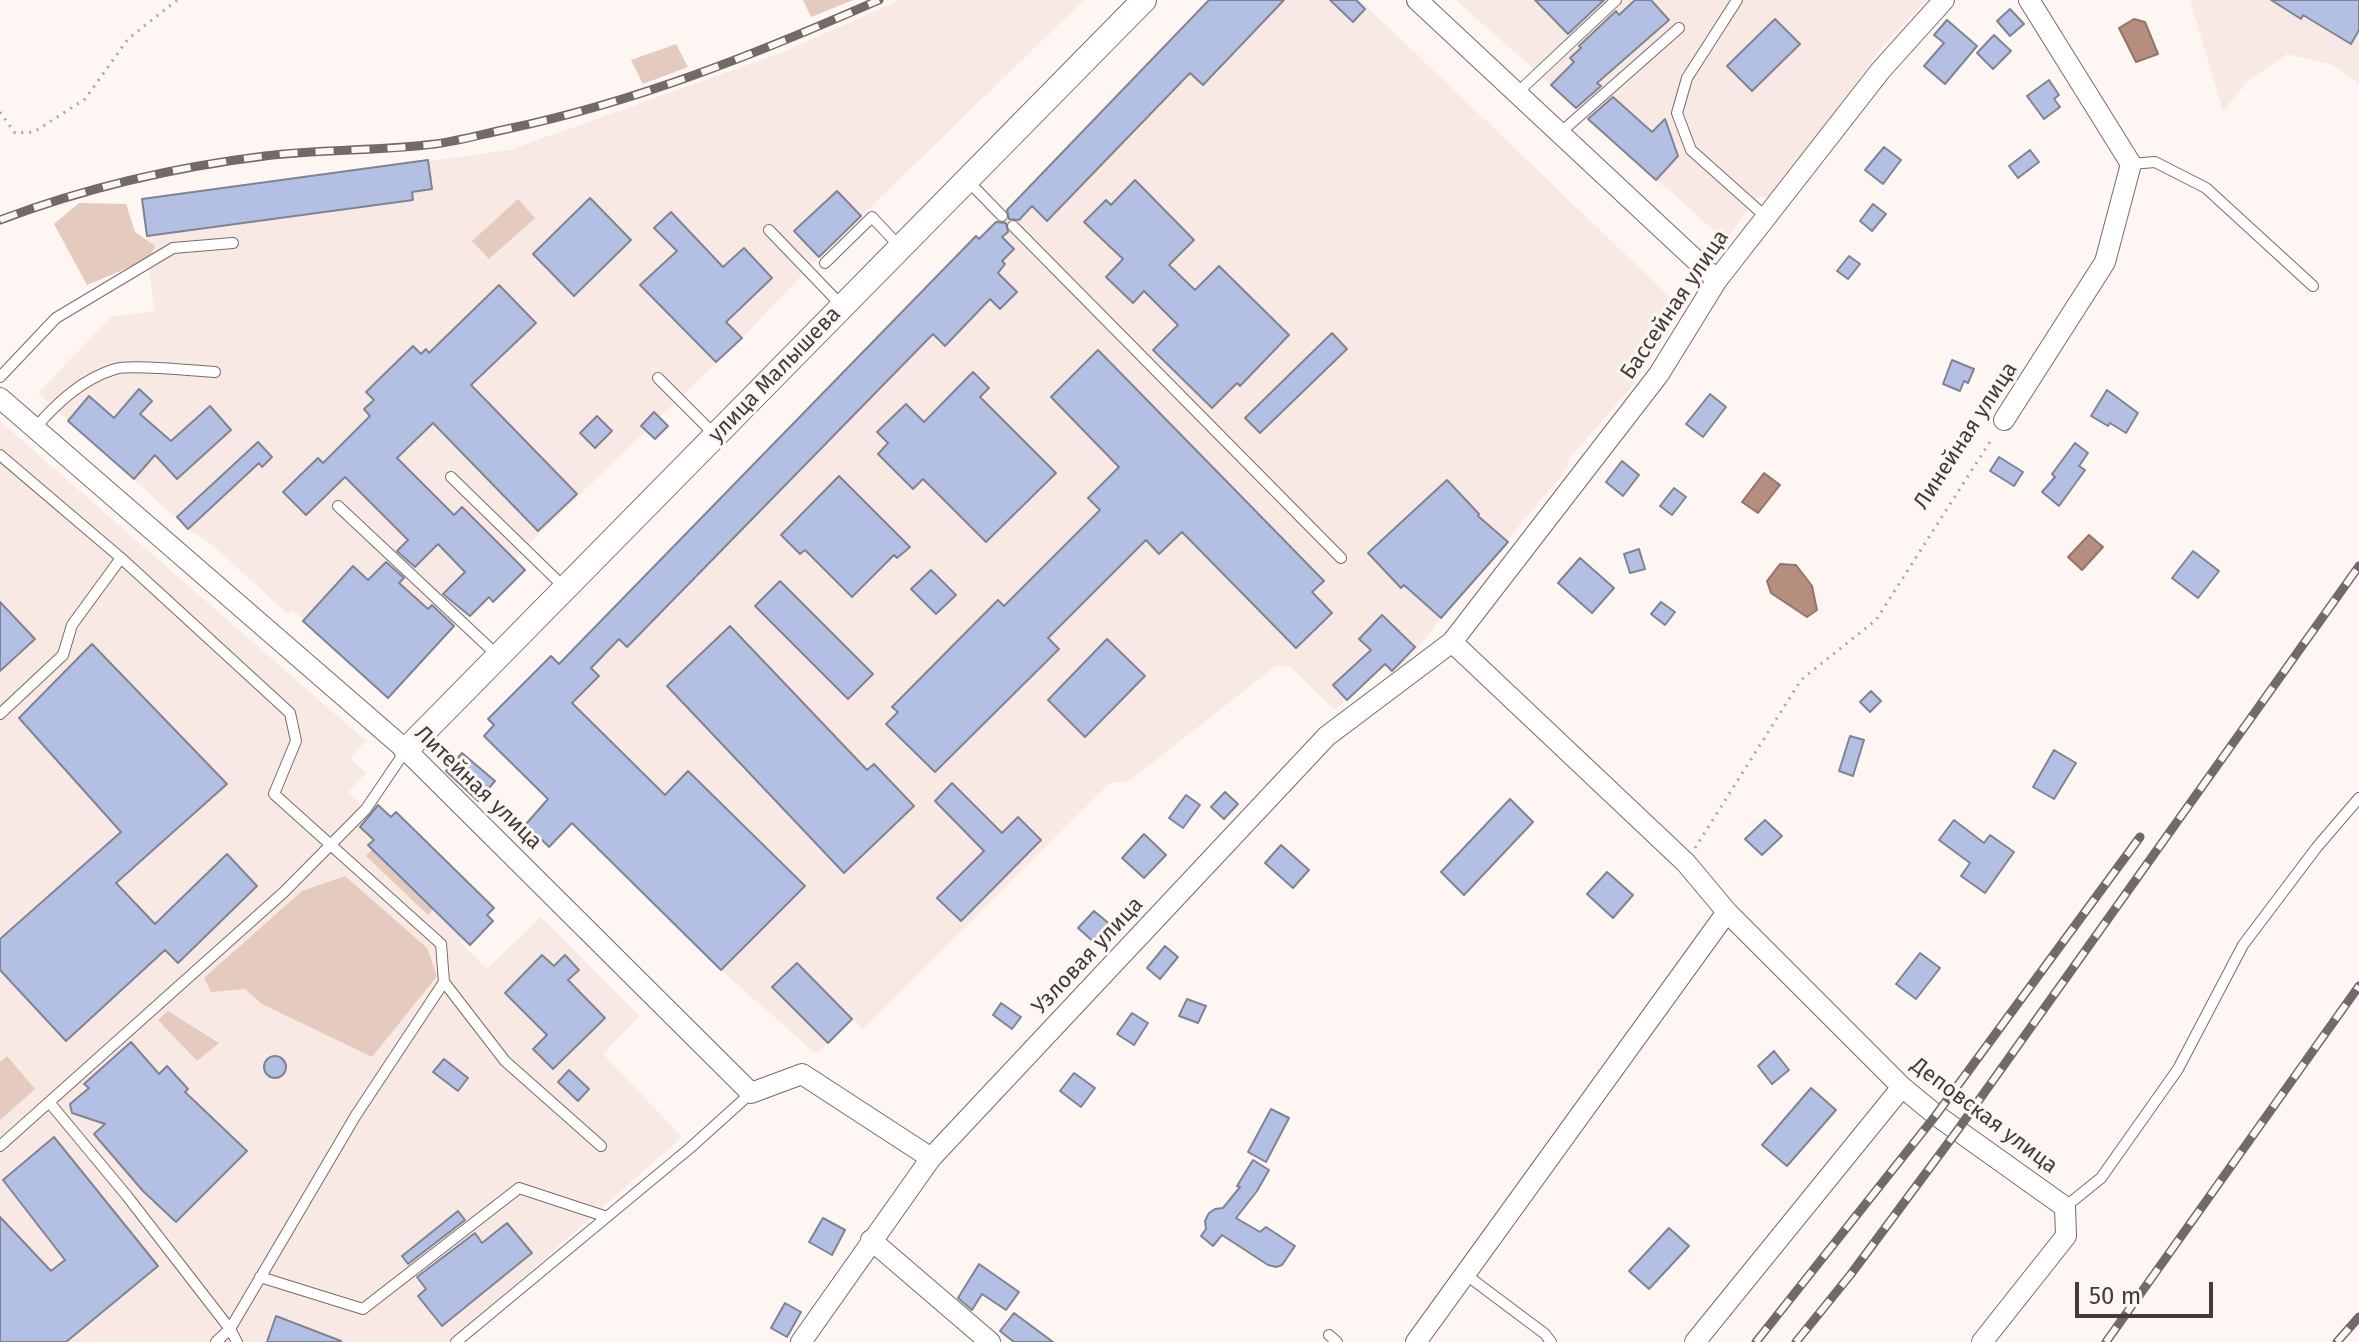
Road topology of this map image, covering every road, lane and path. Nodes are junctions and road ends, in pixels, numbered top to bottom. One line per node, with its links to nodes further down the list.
1 (177, 0): 10 (path)
2 (1144, 0): 13 (street, улица Малышева)
3 (1417, 0): 9 (street)
4 (1616, 0): 9 (lane)
5 (1737, 0): 15 (lane)
6 (1944, 0): 15 (street, Бассейная улица)
7 (2029, 0): 12 (street)
8 (1679, 28): 11 (lane)
9 (1517, 93): 11 (street)
10 (0, 112)
11 (1560, 133): 21 (street)
12 (2131, 164): 22 (lane); 28 (street, Линейная улица)
13 (966, 179): 14 (lane); 19 (street, улица Малышева)
14 (1002, 216)
15 (1766, 217): 21 (street, Бассейная улица)
16 (1013, 226): 35 (lane)
17 (769, 230): 23 (lane)
18 (233, 243): 25 (lane)
19 (900, 247): 20 (lane); 23 (street, улица Малышева)
20 (825, 263)
21 (1717, 280): 37 (street, Бассейная улица)
22 (2313, 286)
23 (842, 306): 30 (street, улица Малышева)
24 (215, 372): 29 (lane)
25 (0, 377)
26 (658, 378): 30 (lane)
27 (0, 398): 29 (street, Литейная улица)
28 (2004, 420): 43 (path, Линейная улица)
29 (35, 428): 40 (street, Литейная улица)
30 (715, 435): 36 (street, улица Малышева)
31 (0, 455): 34 (lane)
32 (451, 477): 36 (lane)
33 (338, 506): 38 (lane)
34 (121, 558): 39 (lane); 42 (lane)
35 (1341, 558)
36 (566, 588): 38 (street, улица Малышева)
37 (1452, 642): 43 (street, Деповская улица); 51 (street, Узловая улица)
38 (499, 656): 40 (street, улица Малышева)
39 (0, 714)
40 (406, 750): 42 (lane); 47 (street, Литейная улица)
41 (2359, 798): 52 (lane)
42 (331, 844): 45 (lane); 48 (lane)
43 (1686, 863): 44 (street, Деповская улица)
44 (1727, 912): 46 (street, Деповская улица); 55 (street)
45 (444, 982): 50 (lane); 56 (lane)
46 (1902, 1087): 52 (street, Деповская улица); 65 (street)
47 (751, 1093): 51 (street); 53 (lane)
48 (49, 1102): 49 (lane); 57 (lane)
49 (0, 1146)
50 (601, 1146)
51 (931, 1158): 54 (street, Узловая улица)
52 (2065, 1207): 66 (street, Деповская улица)
53 (607, 1217): 56 (lane); 60 (lane)
54 (871, 1240): 61 (street, Узловая улица); 62 (street)
55 (1465, 1274): 63 (street); 64 (lane)
56 (260, 1277): 57 (lane)
57 (230, 1329): 58 (lane); 59 (lane)
58 (216, 1342)
59 (237, 1342)
60 (456, 1342)
61 (801, 1342)
62 (990, 1342)
63 (1416, 1342)
64 (1551, 1342)
65 (1695, 1342)
66 (1982, 1342)

